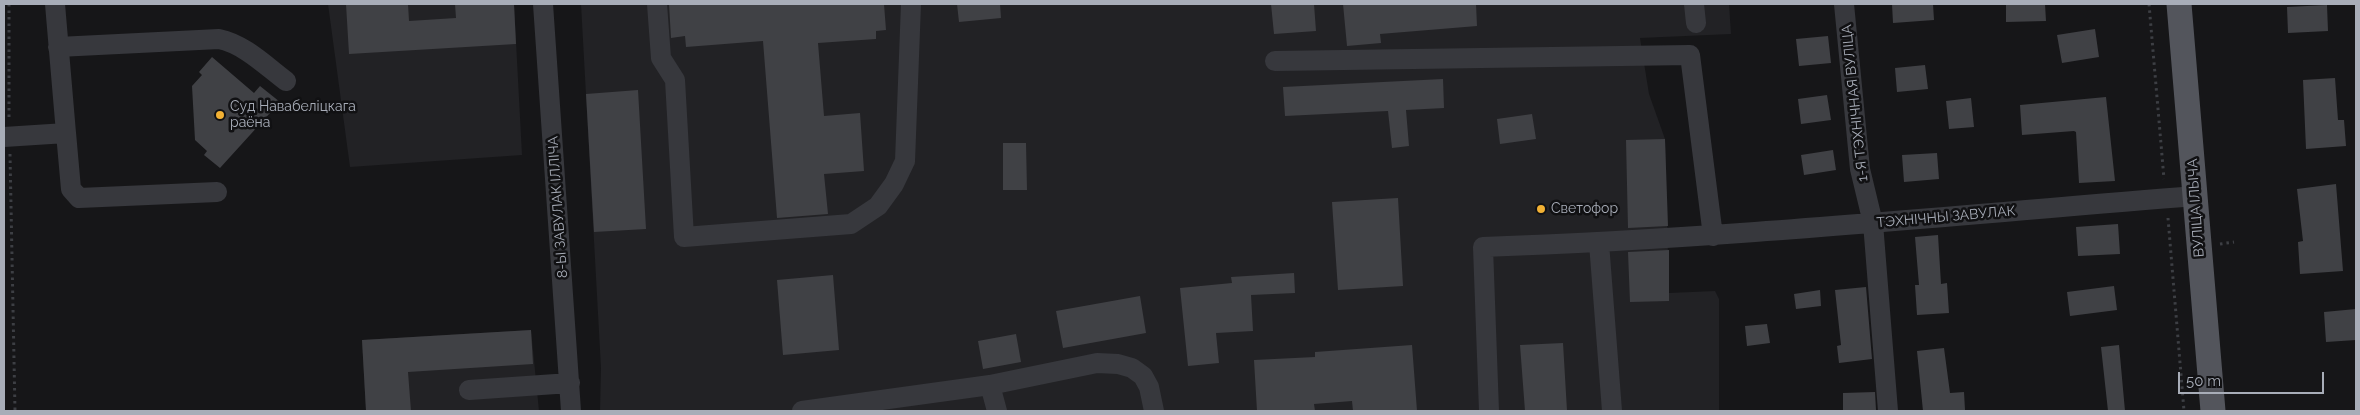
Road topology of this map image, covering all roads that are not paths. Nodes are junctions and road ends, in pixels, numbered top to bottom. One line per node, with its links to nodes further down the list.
1 (54, 4): 7 (street)
2 (543, 4): 17 (street, 8-Ы ЗАВУЛАК ІЛЛІЧА)
3 (657, 4): 4 (street)
4 (911, 4)
5 (1844, 4): 14 (street, 1-Я ТЭХНІЧНАЯ ВУЛІЦА)
6 (2179, 4): 13 (main road, ВУЛІЦА ІЛЬІЧА)
7 (58, 47): 9 (street); 10 (street)
8 (1275, 61): 15 (street)
9 (286, 81)
10 (66, 133): 11 (street); 12 (street)
11 (7, 137)
12 (217, 192)
13 (2195, 196): 14 (street, ТЭХНІЧНЫ ЗАВУЛАК); 27 (main road, ВУЛІЦА ІЛЬІЧА)
14 (1873, 223): 15 (street, ТЭХНІЧНЫ ЗАВУЛАК); 26 (street, 1-Я ТЭХНІЧНАЯ ВУЛІЦА)
15 (1705, 237): 16 (street, ТЭХНІЧНЫ ЗАВУЛАК)
16 (1599, 243): 24 (street, ТЭХНІЧНЫ ЗАВУЛАК); 25 (street)
17 (570, 383): 19 (street); 20 (street, 8-Ы ЗАВУЛАК ІЛЛІЧА)
18 (990, 385): 21 (street); 22 (street); 23 (street)
19 (469, 390)
20 (571, 411)
21 (802, 411)
22 (997, 411)
23 (1154, 411)
24 (1489, 411)
25 (1612, 411)
26 (1888, 411)
27 (2213, 411)

